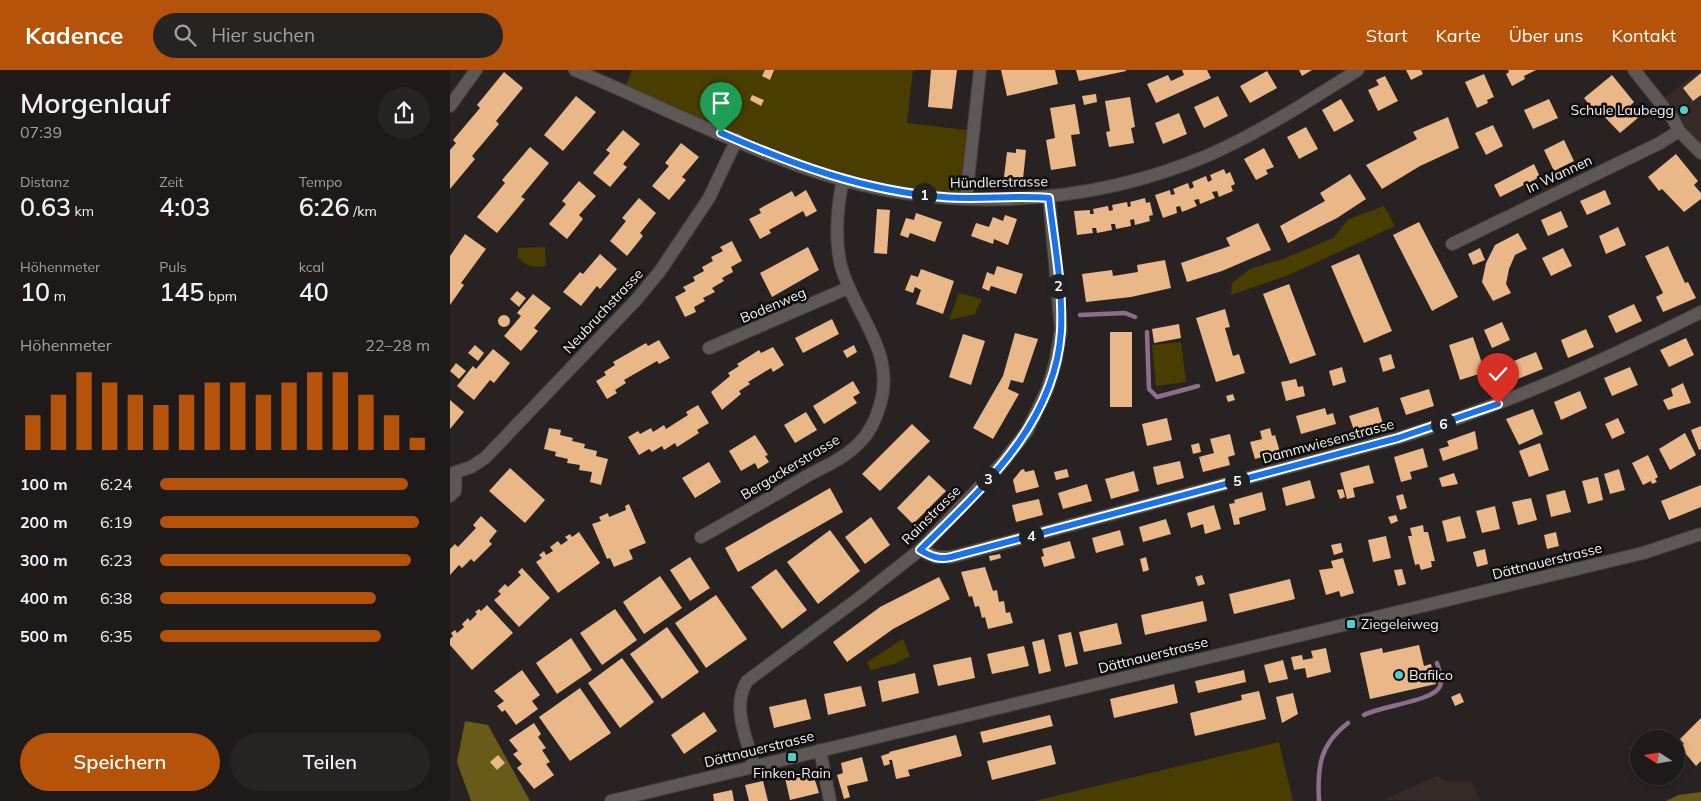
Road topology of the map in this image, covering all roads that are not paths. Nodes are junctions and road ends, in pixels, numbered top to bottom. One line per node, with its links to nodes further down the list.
1 (476, 70): 6 (street)
2 (575, 70): 8 (street, Hündlerstrasse)
3 (980, 70): 12 (street)
4 (1358, 70): 11 (street, Hündlerstrasse)
5 (1634, 70): 7 (street)
6 (450, 106)
7 (1679, 130): 9 (street); 13 (street, In Wannen)
8 (737, 140): 10 (street, Hündlerstrasse); 17 (street, Neubruchstrasse)
9 (1701, 153)
10 (843, 179): 12 (street, Hündlerstrasse); 14 (street, Bergackerstrasse)
11 (1049, 198): 12 (street, Hündlerstrasse); 21 (street, Rainstrasse)
12 (966, 199)
13 (1452, 244)
14 (848, 288): 16 (street, Bodenweg); 20 (street, Bergackerstrasse)
15 (1701, 312): 21 (street, Dammwiesenstrasse)
16 (709, 348)
17 (453, 473): 18 (street, Neubruchstrasse)
18 (450, 496)
19 (1701, 534): 22 (street, Dättnauerstrasse)
20 (701, 537)
21 (920, 550): 23 (street, Rainstrasse)
22 (820, 750): 23 (street, Dättnauerstrasse); 25 (street)
23 (754, 766): 24 (street, Dättnauerstrasse)
24 (611, 801)
25 (830, 801)

